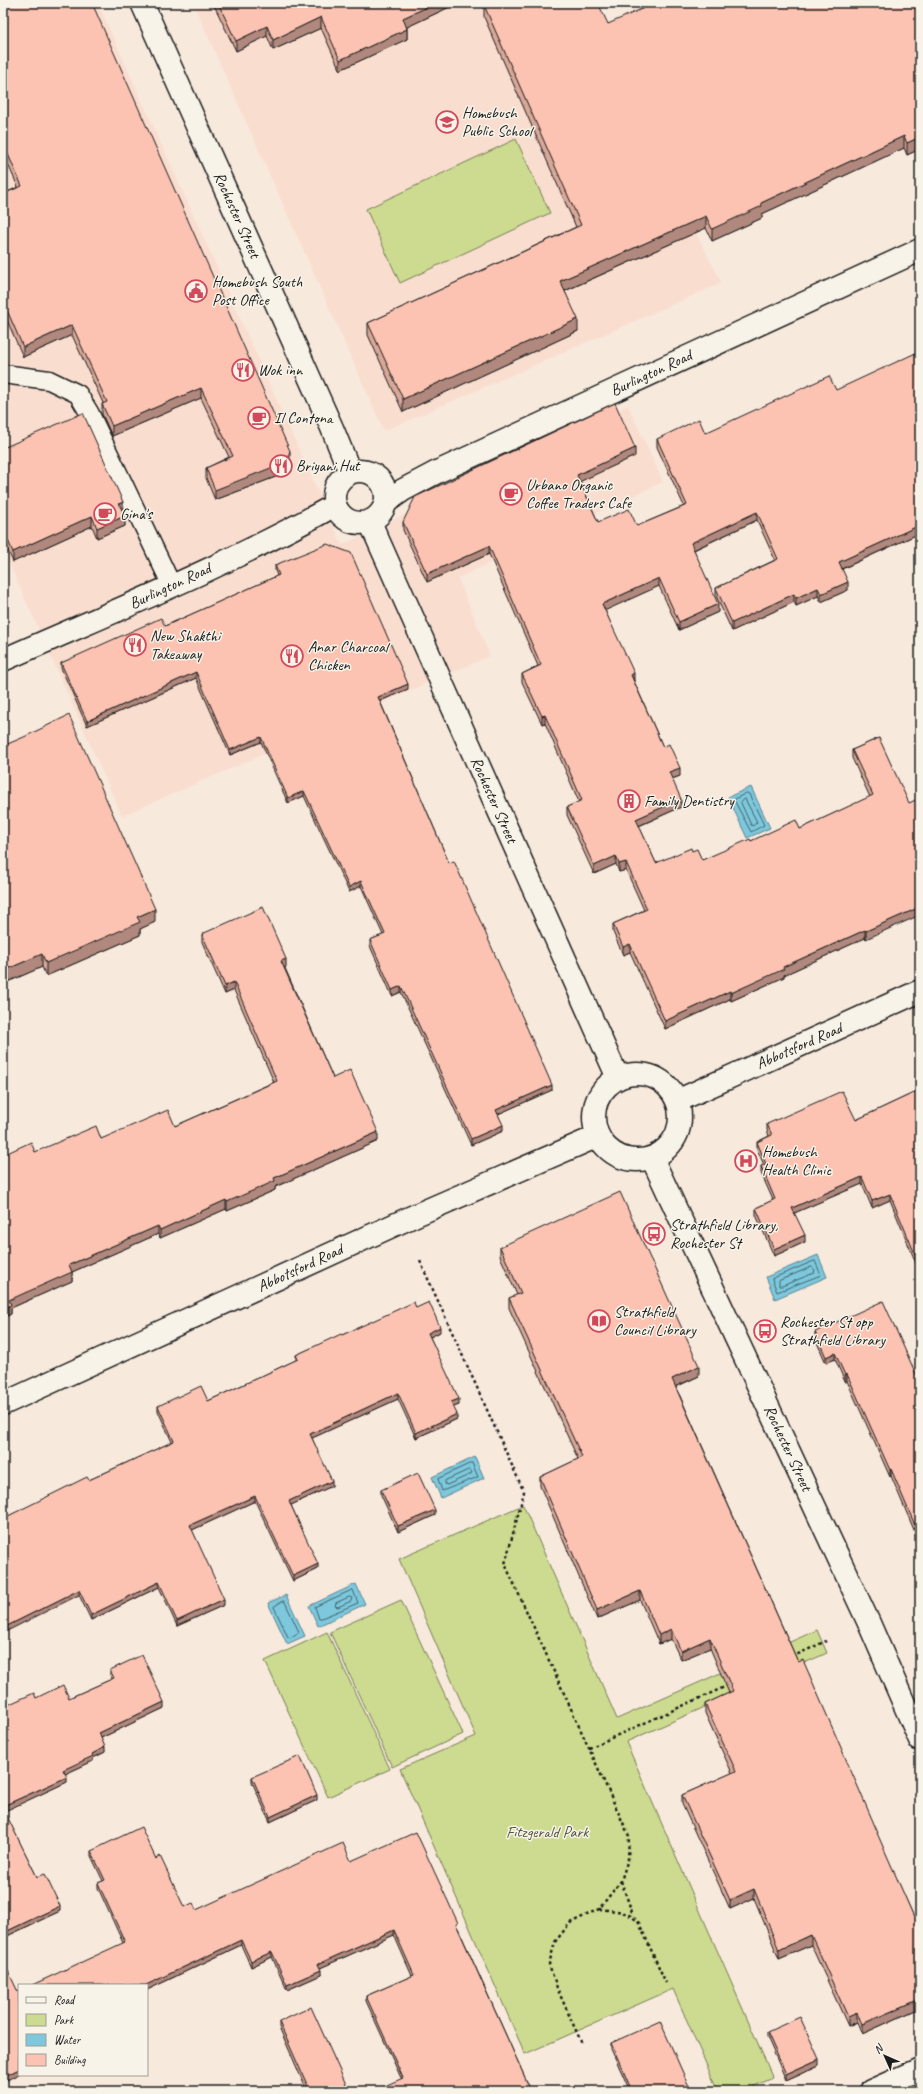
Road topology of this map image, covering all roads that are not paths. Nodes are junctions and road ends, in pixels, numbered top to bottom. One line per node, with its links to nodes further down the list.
1 (142, 3): 4 (street, Rochester Street)
2 (920, 250): 5 (street, Burlington Road)
3 (3, 374): 8 (lane)
4 (350, 472): 5 (street); 6 (street)
5 (386, 502): 7 (street)
6 (335, 505): 7 (street); 8 (street, Burlington Road)
7 (370, 522): 11 (street, Rochester Street)
8 (172, 586): 9 (street, Burlington Road)
9 (3, 660)
10 (920, 991): 12 (street, Abbotsford Road)
11 (618, 1078): 12 (street); 13 (street)
12 (677, 1101): 14 (street)
13 (598, 1136): 14 (street); 15 (street, Abbotsford Road)
14 (652, 1158): 16 (street, Rochester Street)
15 (3, 1404)
16 (920, 1740)
17 (920, 2069): 18 (street)
18 (871, 2091)

